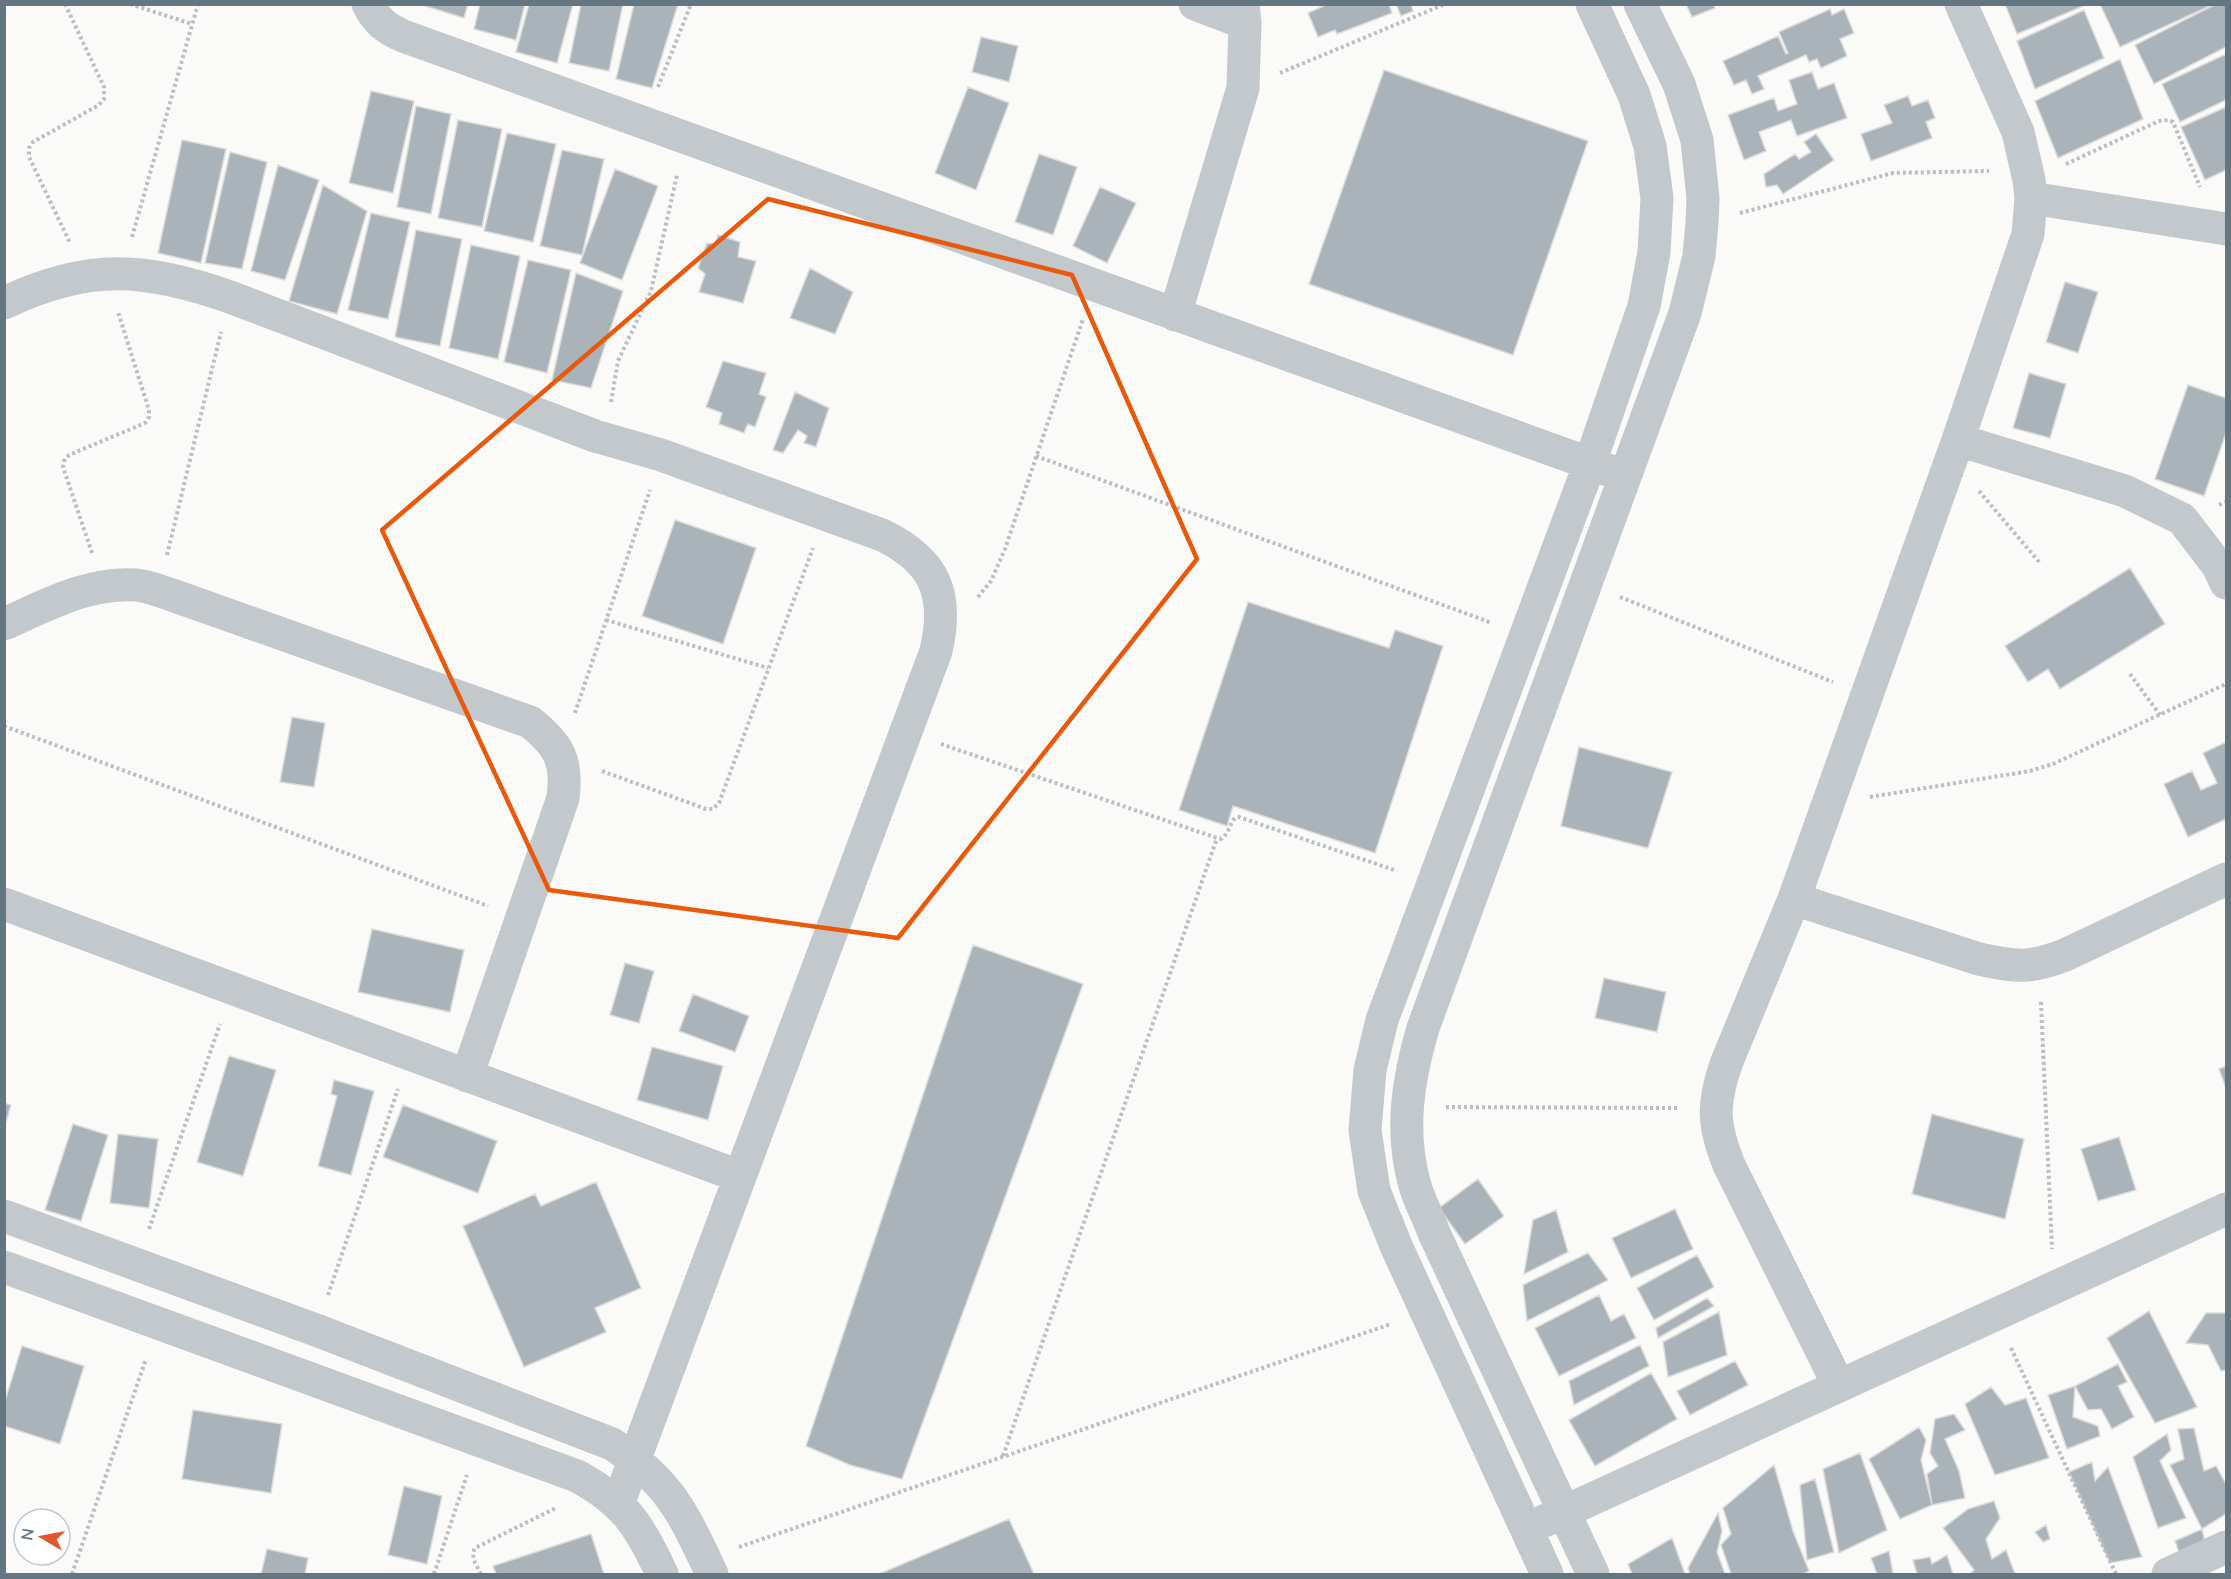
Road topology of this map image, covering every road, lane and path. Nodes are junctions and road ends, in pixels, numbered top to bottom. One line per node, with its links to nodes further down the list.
1 (65, 4): 19 (path)
2 (130, 4): 12 (path)
3 (198, 4): 12 (path)
4 (368, 4): 14 (street)
5 (691, 4): 14 (path)
6 (1195, 4): 11 (street)
7 (1445, 4): 13 (path)
8 (1592, 4): 28 (street)
9 (1640, 4): 17 (street)
10 (1961, 4): 16 (street)
11 (1244, 14): 13 (street)
12 (192, 24): 19 (path)
13 (1243, 88): 23 (street)
14 (643, 124): 15 (street)
15 (686, 140): 20 (street); 24 (path)
16 (2030, 183): 17 (path); 18 (street); 18 (path); 25 (street)
17 (1702, 223): 29 (street)
18 (2221, 228)
19 (104, 274): 21 (street); 22 (street); 34 (path)
20 (1094, 286): 23 (street); 27 (path)
21 (230, 297): 24 (street); 35 (path)
22 (4, 303)
23 (1175, 315): 28 (street)
24 (595, 436): 26 (street)
25 (1955, 450): 31 (path); 32 (street); 43 (street)
26 (661, 455): 30 (street); 36 (path)
27 (1036, 456): 38 (path); 39 (path)
28 (1590, 463): 29 (street); 39 (street)
29 (1625, 476): 33 (street)
30 (825, 515): 38 (street); 40 (path)
31 (2040, 563)
32 (2226, 583)
33 (1586, 584): 43 (path); 57 (street)
34 (102, 586): 35 (street); 37 (street)
35 (158, 591): 47 (street)
36 (606, 620): 40 (path); 47 (path)
37 (4, 624)
38 (941, 628): 46 (street)
39 (1526, 635): 51 (street)
40 (768, 668): 47 (path)
41 (2130, 674): 44 (path)
42 (2226, 684): 44 (path)
43 (1866, 695): 48 (street)
44 (2160, 715): 48 (path)
45 (4, 726): 54 (path)
46 (905, 732): 49 (path); 63 (street)
47 (561, 756): 54 (street)
48 (1827, 803): 52 (street)
49 (1217, 838): 51 (path); 75 (path)
50 (2226, 879): 55 (street)
51 (1432, 883): 56 (street)
52 (1794, 899): 55 (street); 62 (street)
53 (4, 903): 58 (street)
54 (522, 918): 60 (street)
55 (2039, 965): 68 (path)
56 (1400, 970): 57 (street); 69 (street)
57 (1440, 982): 61 (street)
58 (233, 988): 59 (street); 66 (path)
59 (410, 1054): 60 (street); 72 (path)
60 (467, 1076): 63 (street)
61 (1406, 1106): 62 (path); 78 (street)
62 (1716, 1109): 73 (street)
63 (740, 1176): 76 (street)
64 (2226, 1209): 68 (street)
65 (4, 1216): 66 (street)
66 (136, 1264): 72 (street)
67 (4, 1267): 71 (street)
68 (2053, 1288): 70 (street)
69 (1426, 1312): 75 (path); 79 (street)
70 (1996, 1314): 73 (street); 89 (path)
71 (158, 1324): 74 (street); 83 (path)
72 (316, 1330): 76 (street)
73 (1839, 1386): 78 (street)
74 (479, 1440): 77 (street); 84 (path)
75 (1003, 1456): 81 (path)
76 (634, 1458): 77 (street); 81 (street)
77 (608, 1496): 85 (path); 86 (street)
78 (1564, 1512): 79 (street); 88 (street)
79 (1526, 1529): 87 (street)
80 (2226, 1548): 82 (street)
81 (708, 1567)
82 (2189, 1570)
83 (72, 1575)
84 (434, 1575)
85 (481, 1575)
86 (662, 1575)
87 (1546, 1575)
88 (1593, 1575)
89 (2116, 1575)

